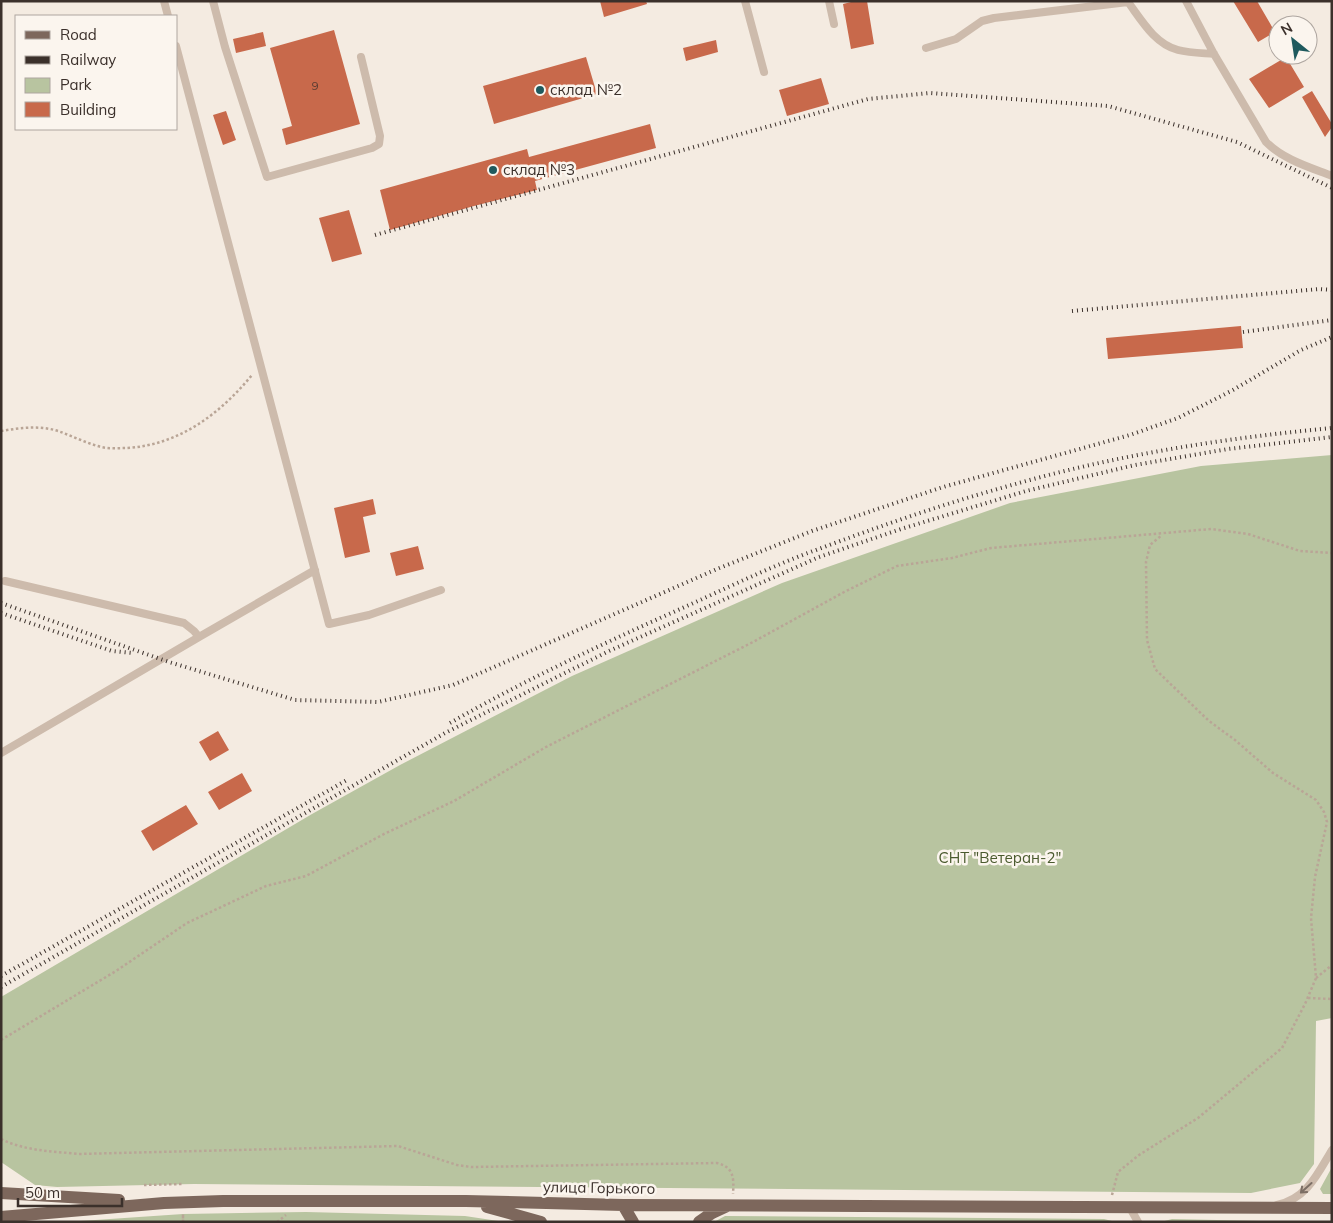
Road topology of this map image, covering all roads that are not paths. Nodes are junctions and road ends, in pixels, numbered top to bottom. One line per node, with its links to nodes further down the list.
1 (164, 1): 6 (lane)
2 (213, 1): 11 (lane)
3 (745, 1): 12 (lane)
4 (829, 1): 7 (lane)
5 (1186, 1): 10 (lane)
6 (168, 15)
7 (834, 24)
8 (926, 48): 10 (lane)
9 (178, 53): 14 (lane)
10 (1214, 54): 13 (lane)
11 (361, 57)
12 (764, 72)
13 (1332, 176)
14 (315, 570): 16 (lane); 17 (lane)
15 (5, 581): 17 (lane)
16 (441, 590)
17 (199, 637): 18 (lane)
18 (1, 753)
19 (1332, 1150): 26 (lane, one-way to 26)
20 (5, 1192): 22 (main road)
21 (466, 1201): 22 (main road); 24 (main road, улица Горького); 29 (main road)
22 (164, 1203): 28 (main road)
23 (732, 1204): 24 (main road, улица Горького); 25 (main road, улица Горького); 32 (main road)
24 (623, 1205): 31 (main road)
25 (1129, 1206): 26 (main road, улица Горького); 33 (lane)
26 (1264, 1207): 27 (main road, улица Горького)
27 (1332, 1208)
28 (1, 1217)
29 (541, 1222)
30 (619, 1222): 31 (main road)
31 (633, 1222)
32 (699, 1222)
33 (1138, 1222)

